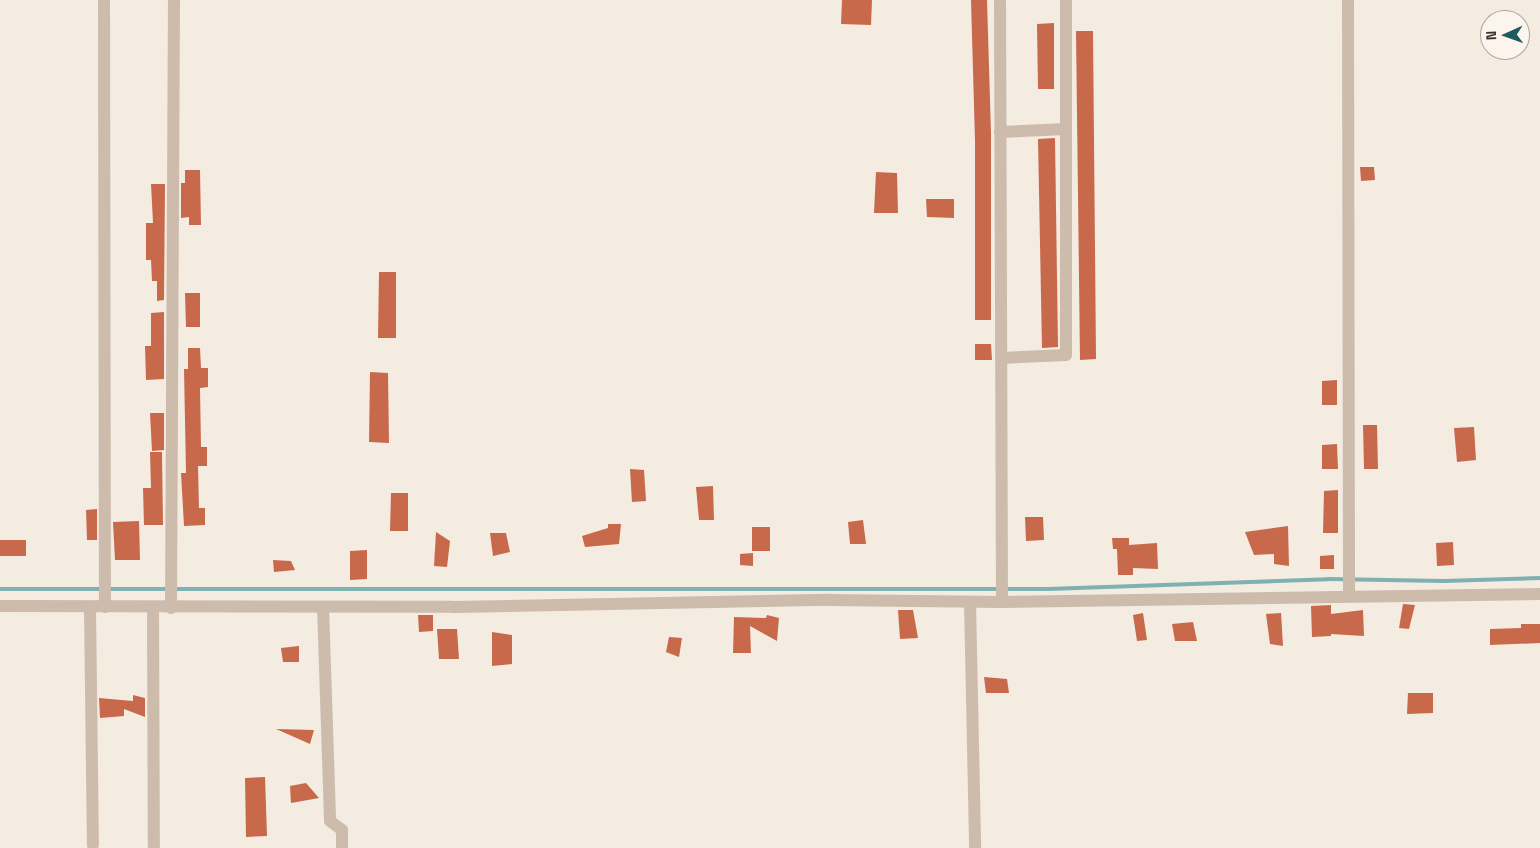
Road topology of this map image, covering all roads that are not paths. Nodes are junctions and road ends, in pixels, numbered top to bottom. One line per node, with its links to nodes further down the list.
1 (104, 0): 12 (street)
2 (174, 0): 14 (street)
3 (1000, 0): 7 (street)
4 (1066, 0): 6 (street)
5 (1348, 0): 9 (street)
6 (1065, 129): 7 (street); 8 (street)
7 (1000, 132): 8 (street)
8 (1001, 358): 11 (street)
9 (1349, 593): 10 (street); 11 (street)
10 (1540, 594)
11 (1002, 600): 13 (street)
12 (105, 602): 16 (street); 18 (street)
13 (970, 602): 17 (street); 22 (street)
14 (171, 605): 17 (street); 18 (street)
15 (0, 606): 16 (street)
16 (90, 607): 19 (street)
17 (323, 607): 21 (street)
18 (153, 608): 20 (street)
19 (93, 845)
20 (154, 848)
21 (342, 848)
22 (975, 848)

